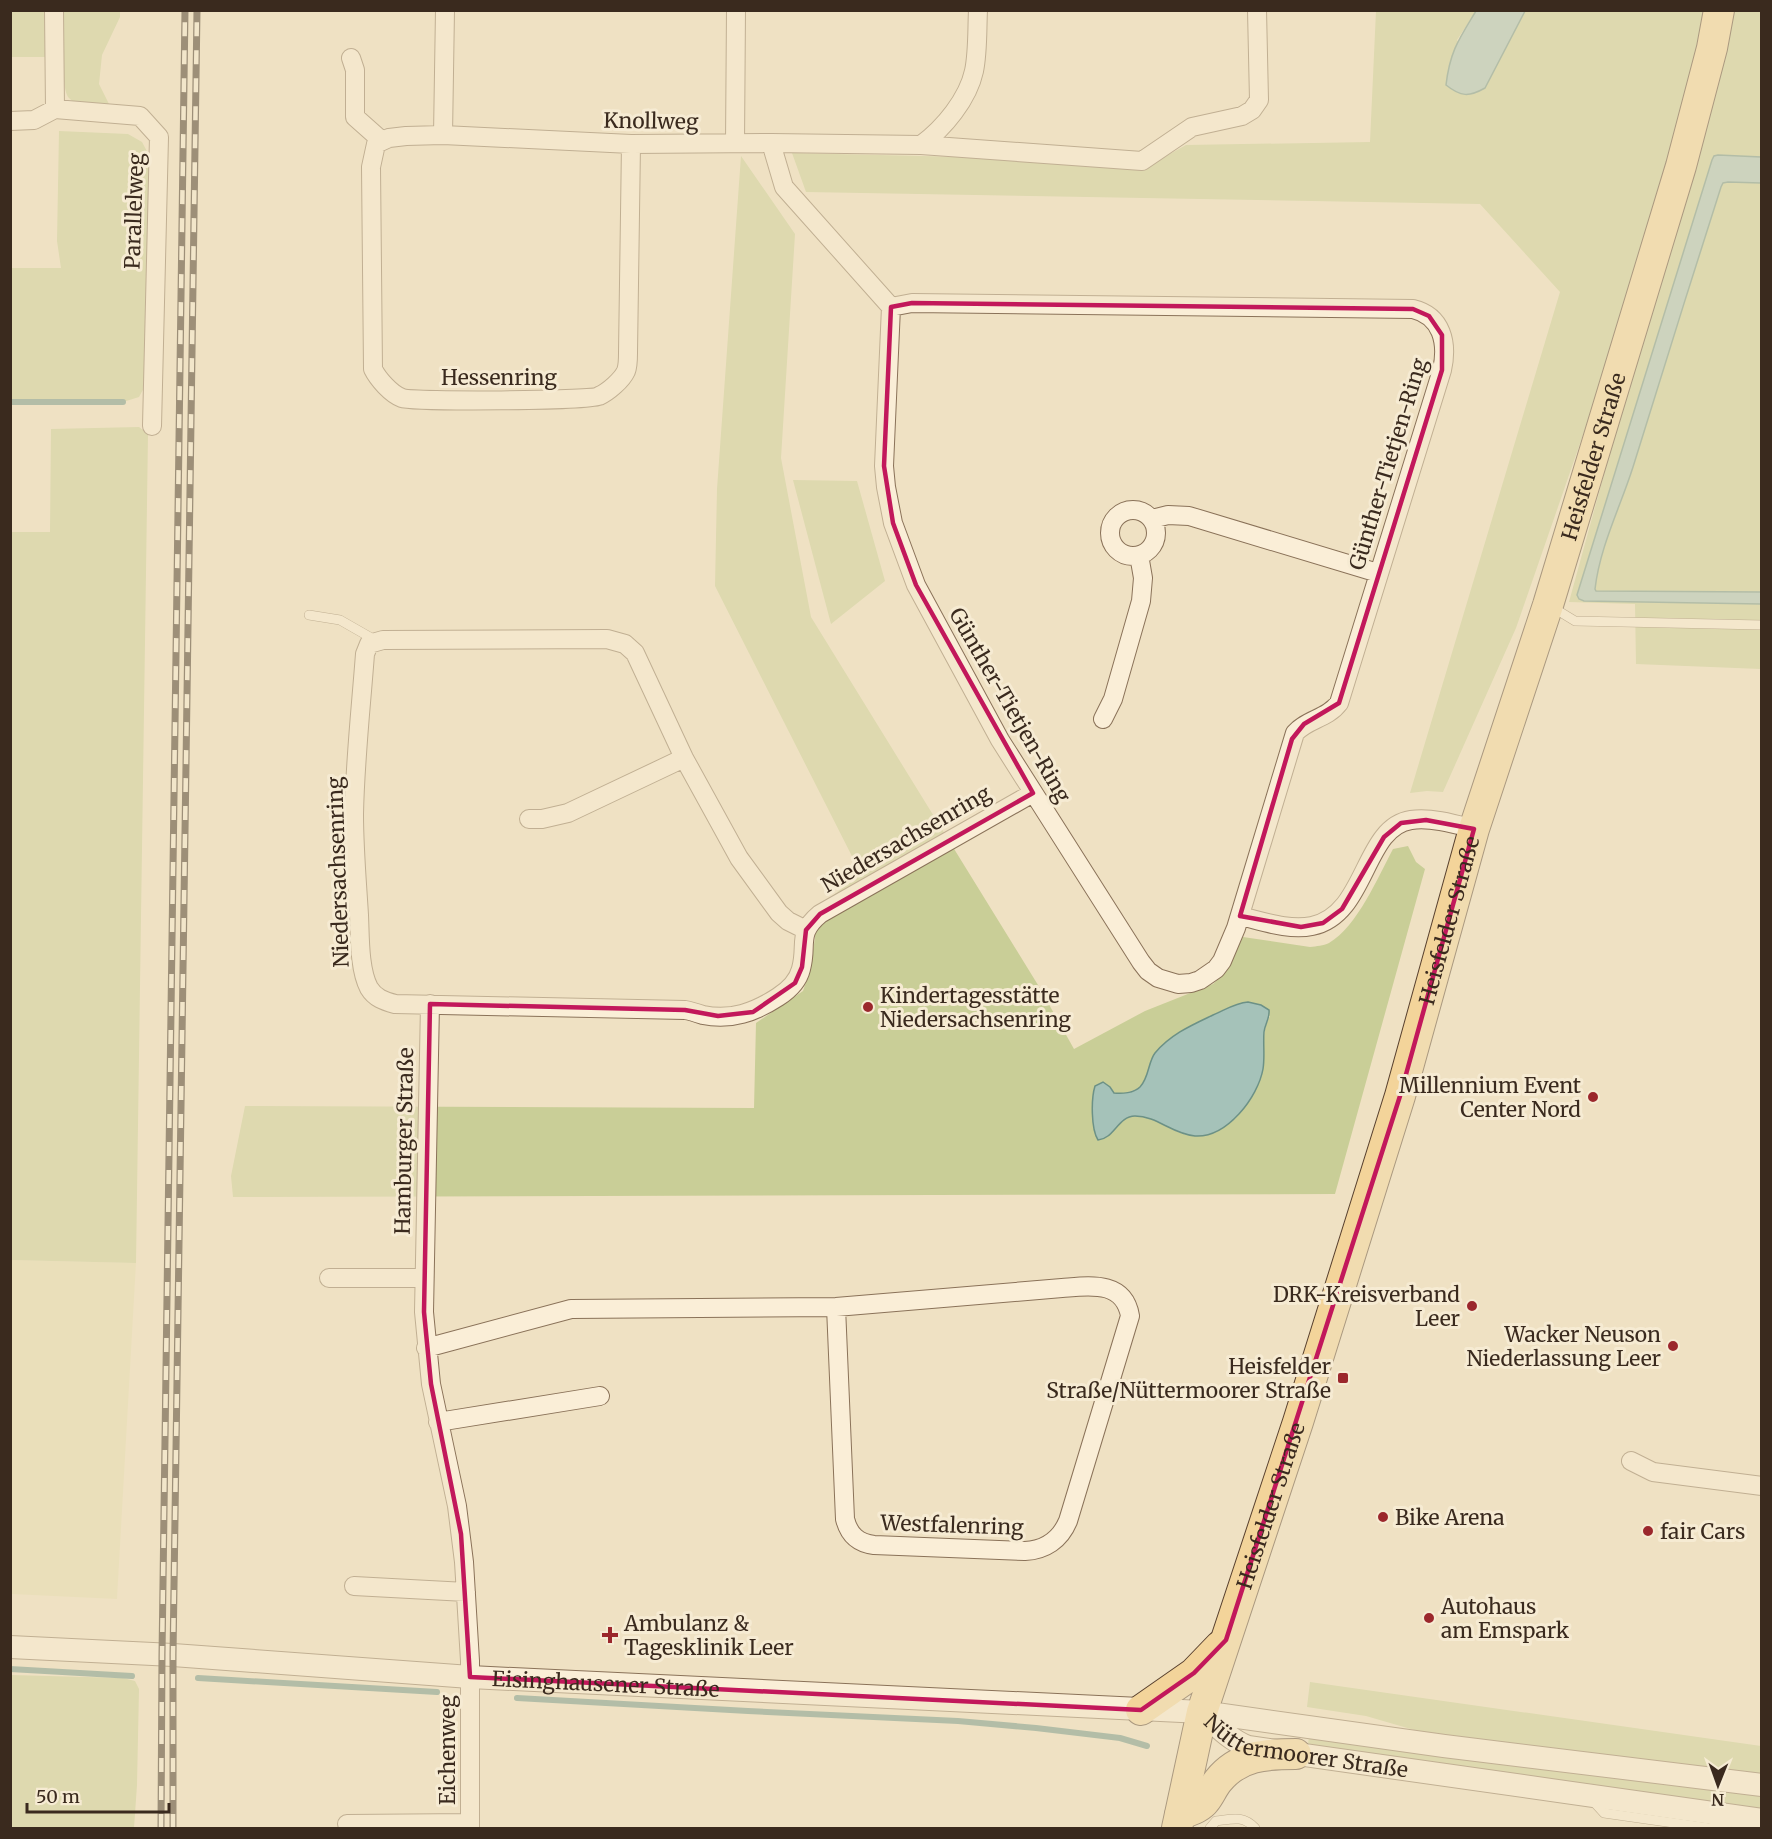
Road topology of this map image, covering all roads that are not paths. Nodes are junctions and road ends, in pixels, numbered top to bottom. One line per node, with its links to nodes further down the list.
1 (54, 10): 8 (street)
2 (445, 10): 10 (street)
3 (735, 10): 12 (street)
4 (978, 10): 15 (street)
5 (1257, 10): 15 (street, Knollweg)
6 (1719, 10): 21 (main road, Heisfelder Straße)
7 (351, 58): 11 (street)
8 (55, 109): 9 (street); 17 (street, Parallelweg)
9 (10, 121)
10 (443, 135): 11 (street, Knollweg); 14 (street, Knollweg)
11 (379, 142): 14 (street, Hessenring)
12 (735, 143): 13 (street, Knollweg); 14 (street, Knollweg)
13 (771, 143): 15 (street, Knollweg); 16 (street)
14 (631, 144)
15 (921, 145)
16 (891, 307): 20 (street, Günther-Tietjen-Ring); 27 (street, Günther-Tietjen-Ring)
17 (152, 426)
18 (1152, 519): 19 (street); 19 (street); 20 (street)
19 (1139, 555): 25 (street)
20 (1378, 573): 30 (street, Günther-Tietjen-Ring)
21 (1548, 605): 23 (lane); 29 (main road, Heisfelder Straße)
22 (309, 615): 24 (lane)
23 (1761, 625)
24 (377, 642): 26 (street); 32 (street, Niedersachsenring)
25 (1103, 719)
26 (684, 758): 28 (street); 31 (street)
27 (1033, 793): 30 (street, Günther-Tietjen-Ring); 31 (street, Niedersachsenring)
28 (529, 819)
29 (1474, 829): 30 (street); 43 (main road, Heisfelder Straße)
30 (1240, 916)
31 (806, 930): 32 (street, Niedersachsenring)
32 (430, 1004): 34 (street, Hamburger Straße)
33 (329, 1278): 34 (street)
34 (423, 1278): 36 (street, Hamburger Straße)
35 (836, 1307): 35 (street, Westfalenring); 36 (street, Westfalenring)
36 (426, 1348): 38 (street, Hamburger Straße)
37 (600, 1396): 38 (street)
38 (438, 1422): 42 (street, Hamburger Straße)
39 (1631, 1461): 40 (street)
40 (1761, 1486)
41 (354, 1586): 42 (street)
42 (466, 1592): 45 (street, Hamburger Straße)
43 (1226, 1640): 46 (main road); 47 (main road, Heisfelder Straße)
44 (10, 1647): 45 (street, Eisinghausener Straße)
45 (470, 1677): 46 (street, Eisinghausener Straße); 53 (street, Eichenweg)
46 (1141, 1710): 47 (street, Eisinghausener Straße)
47 (1202, 1712): 48 (street, Nüttermoorer Straße); 49 (street, Nüttermoorer Straße); 51 (main road, Heisfelder Straße)
48 (1296, 1754): 50 (street, Nüttermoorer Straße); 51 (main road)
49 (1761, 1785)
50 (1755, 1819)
51 (1179, 1822)
52 (347, 1824): 53 (street, Eichenweg)
53 (470, 1826)
54 (1210, 1828): 55 (lane)
55 (1255, 1828)

